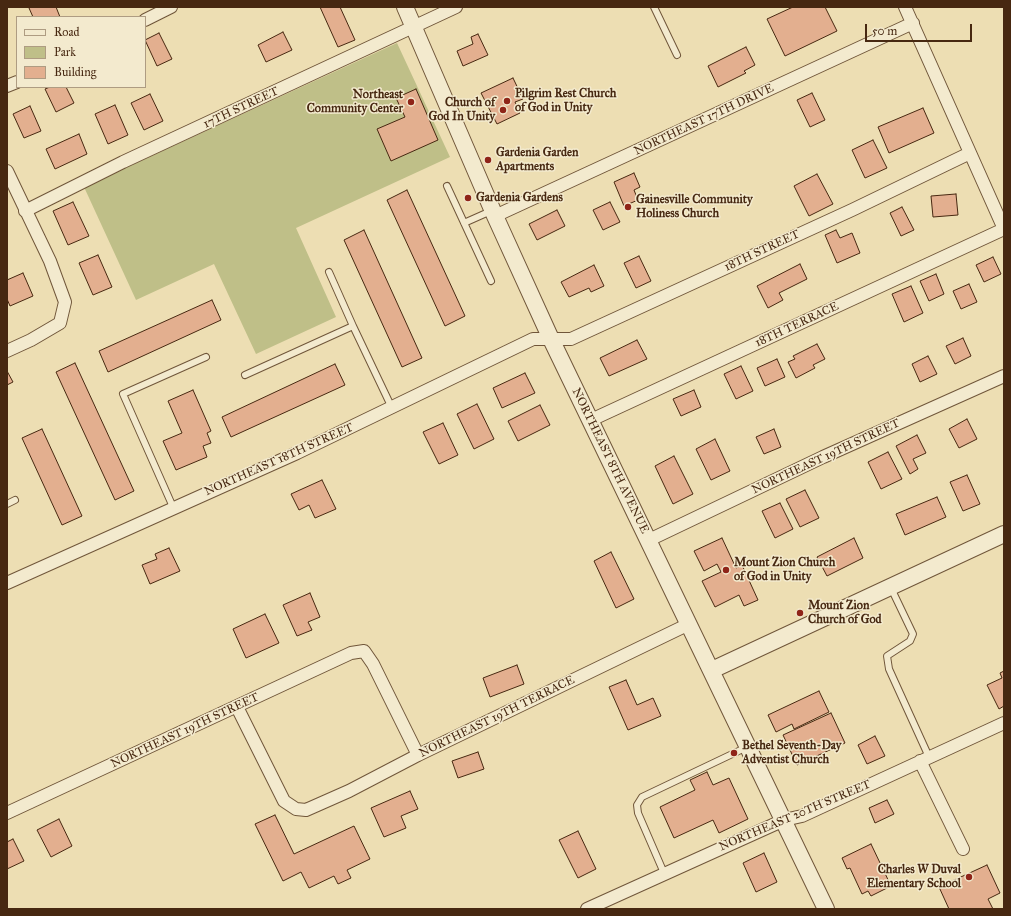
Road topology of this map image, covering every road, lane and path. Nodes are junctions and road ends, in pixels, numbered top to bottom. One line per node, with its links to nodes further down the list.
1 (171, 7): 6 (street)
2 (405, 7): 8 (street, NORTHEAST 8TH AVENUE)
3 (456, 7): 8 (street, 17TH STREET)
4 (654, 7): 9 (lane)
5 (905, 7): 7 (street)
6 (146, 20)
7 (913, 23): 10 (street); 14 (street, NORTHEAST 17TH DRIVE)
8 (414, 27): 13 (street, 17TH STREET); 14 (street, NORTHEAST 8TH AVENUE)
9 (677, 55)
10 (970, 153): 16 (street); 20 (street, 18TH STREET)
11 (7, 171): 13 (street)
12 (446, 186): 15 (lane)
13 (25, 211): 21 (street)
14 (494, 213): 15 (lane); 20 (street, NORTHEAST 8TH AVENUE)
15 (464, 223): 18 (lane)
16 (1004, 229): 26 (street, 18TH TERRACE)
17 (329, 272): 19 (lane)
18 (491, 281)
19 (353, 326): 23 (lane); 25 (lane)
20 (551, 339): 25 (street, NORTHEAST 18TH STREET); 26 (street, NORTHEAST 8TH AVENUE)
21 (7, 351)
22 (206, 357): 29 (lane)
23 (245, 375)
24 (1004, 376): 31 (street, NORTHEAST 19TH STREET)
25 (392, 408): 29 (street, NORTHEAST 18TH STREET)
26 (591, 420): 31 (street, NORTHEAST 8TH AVENUE)
27 (15, 500): 28 (lane)
28 (7, 504)
29 (173, 507): 32 (street, NORTHEAST 18TH STREET)
30 (1004, 534): 33 (street)
31 (649, 540): 34 (street, NORTHEAST 8TH AVENUE)
32 (7, 583)
33 (890, 587): 35 (street); 40 (lane)
34 (690, 624): 35 (street, NORTHEAST 8TH AVENUE); 39 (street, NORTHEAST 19TH TERRACE)
35 (712, 670): 38 (street, NORTHEAST 8TH AVENUE)
36 (238, 707): 39 (street, NORTHEAST 19TH TERRACE); 39 (street, NORTHEAST 19TH STREET); 41 (street, NORTHEAST 19TH STREET)
37 (1004, 723): 40 (street, NORTHEAST 20TH STREET)
38 (749, 746): 42 (street, NORTHEAST 8TH AVENUE); 44 (lane)
39 (418, 755)
40 (924, 759): 42 (street, NORTHEAST 20TH STREET); 43 (street)
41 (7, 813)
42 (784, 820): 44 (street, NORTHEAST 20TH STREET); 46 (street, NORTHEAST 8TH AVENUE)
43 (963, 849)
44 (664, 873): 45 (street, NORTHEAST 20TH STREET)
45 (587, 909)
46 (826, 909)

